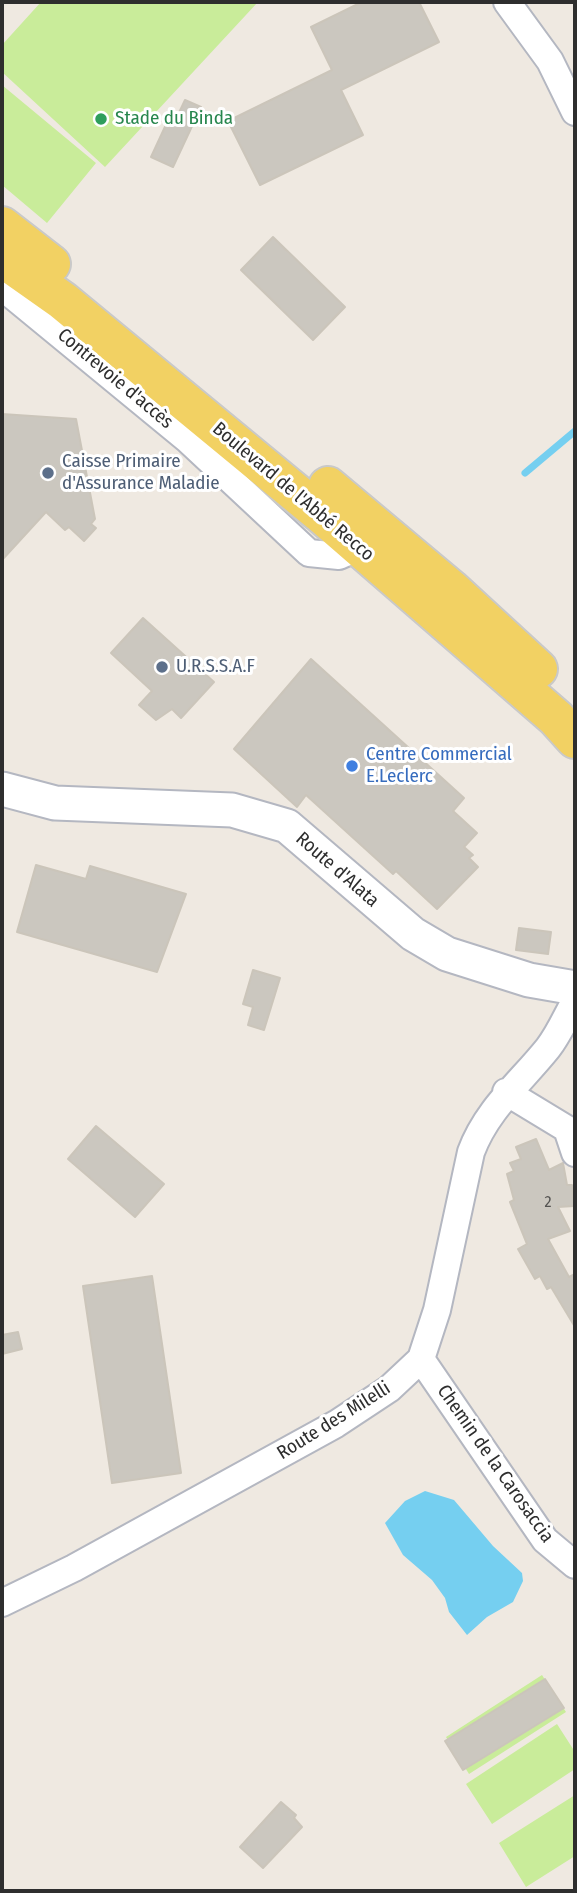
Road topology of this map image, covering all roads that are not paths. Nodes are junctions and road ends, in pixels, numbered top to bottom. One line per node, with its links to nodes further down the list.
1 (507, 2): 2 (street)
2 (566, 70): 3 (street)
3 (575, 112)
4 (2, 226): 8 (main road, Boulevard de l'Abbé Recco)
5 (2, 258): 7 (main road, Boulevard de l'Abbé Recco)
6 (2, 287): 7 (street, Contrevoie d'accès)
7 (359, 547): 9 (main road, Boulevard de l'Abbé Recco)
8 (575, 704)
9 (575, 738)
10 (2, 789): 11 (street, Route d'Alata)
11 (575, 988)
12 (575, 1001): 13 (street, Route des Milelli)
13 (506, 1092): 14 (street); 15 (street, Route des Milelli)
14 (572, 1135)
15 (421, 1359): 16 (street, Chemin de la Carosaccia); 17 (street, Route des Milelli)
16 (575, 1565)
17 (2, 1603)

